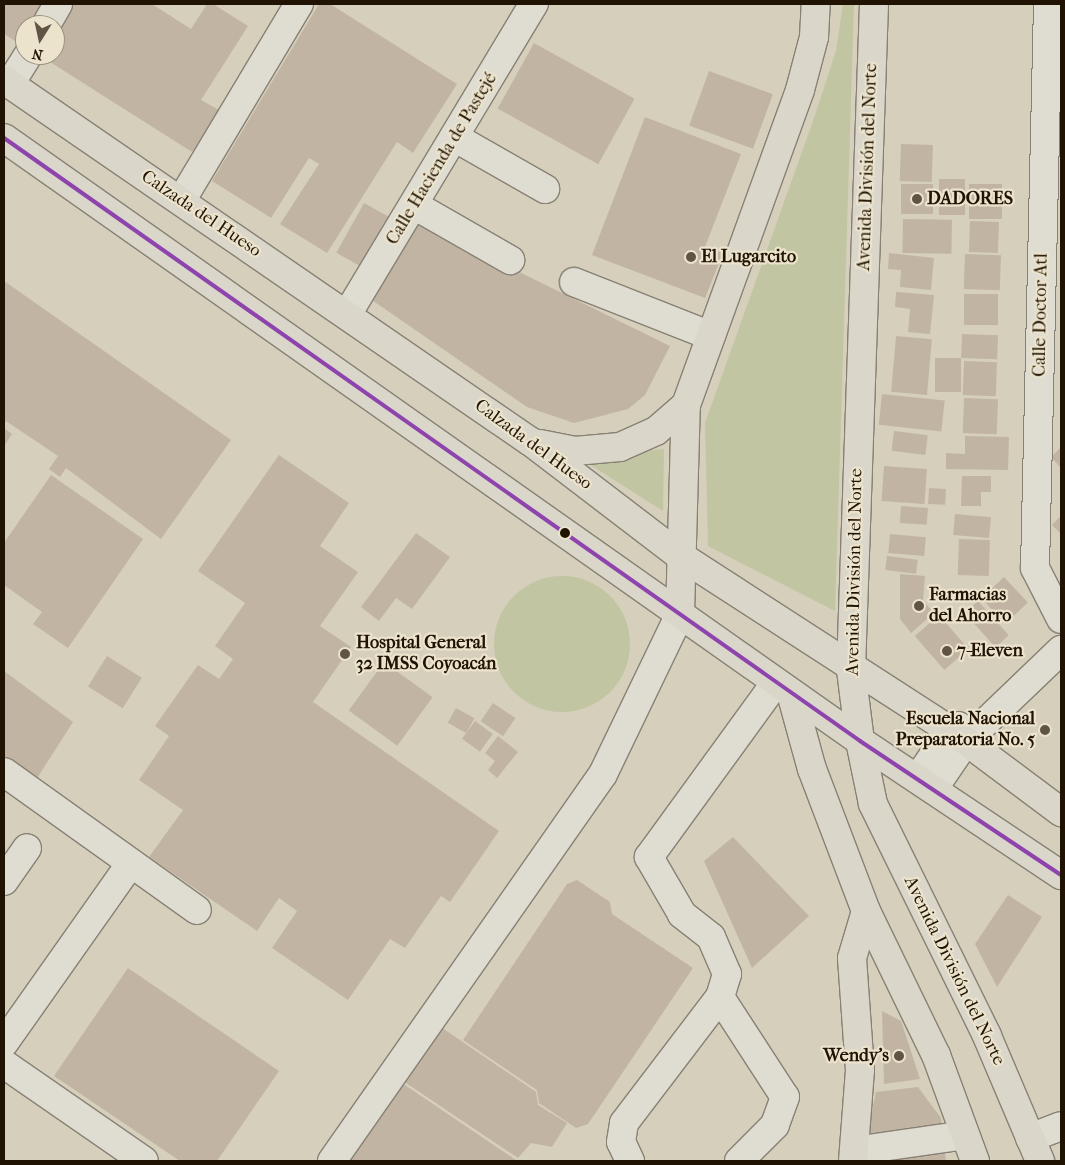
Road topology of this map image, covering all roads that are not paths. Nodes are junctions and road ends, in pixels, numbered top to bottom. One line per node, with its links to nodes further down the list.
1 (58, 4): 7 (street)
2 (299, 4): 13 (street)
3 (534, 4): 10 (street, Calle Hacienda de Pastejé)
4 (816, 4): 18 (main road)
5 (874, 4): 27 (main road, Avenida División del Norte)
6 (1048, 4): 21 (street, Calle Doctor Atl)
7 (52, 15)
8 (20, 65): 9 (street)
9 (7, 82): 13 (main road, Calzada del Hueso)
10 (454, 137): 12 (street); 14 (street, Calle Hacienda de Pastejé)
11 (4, 138): 24 (main road)
12 (545, 189)
13 (181, 201): 17 (main road, Calzada del Hueso)
14 (414, 205): 15 (street); 17 (street, Calle Hacienda de Pastejé)
15 (510, 260)
16 (574, 282): 18 (street)
17 (348, 313): 22 (main road, Calzada del Hueso)
18 (711, 336): 20 (main road)
19 (1061, 388): 21 (street)
20 (686, 405): 22 (main road); 23 (main road)
21 (1039, 410): 25 (street, Calle Doctor Atl)
22 (532, 442): 23 (main road, Calzada del Hueso)
23 (679, 555): 24 (main road); 27 (main road, Calzada del Hueso)
24 (680, 614): 28 (main road); 49 (street)
25 (1061, 619)
26 (1061, 650): 29 (street)
27 (851, 670): 29 (main road, Calzada del Hueso); 30 (main road, Avenida División del Norte)
28 (784, 688): 30 (main road); 39 (main road); 40 (street)
29 (958, 736): 32 (street); 33 (main road, Calzada del Hueso)
30 (860, 741): 32 (main road); 45 (main road, Avenida División del Norte)
31 (4, 772): 35 (street)
32 (926, 783): 36 (main road)
33 (1061, 812)
34 (27, 848): 37 (street)
35 (130, 863): 38 (street); 41 (street)
36 (1061, 874)
37 (4, 881)
38 (197, 910)
39 (866, 911): 44 (main road); 47 (main road)
40 (720, 997): 50 (street); 51 (street)
41 (4, 1043)
42 (4, 1064): 48 (street)
43 (1061, 1126): 45 (street)
44 (965, 1135): 46 (street); 52 (main road)
45 (1035, 1150)
46 (908, 1152): 47 (street)
47 (853, 1156)
48 (144, 1161)
49 (332, 1161)
50 (630, 1161)
51 (739, 1161)
52 (975, 1161)

